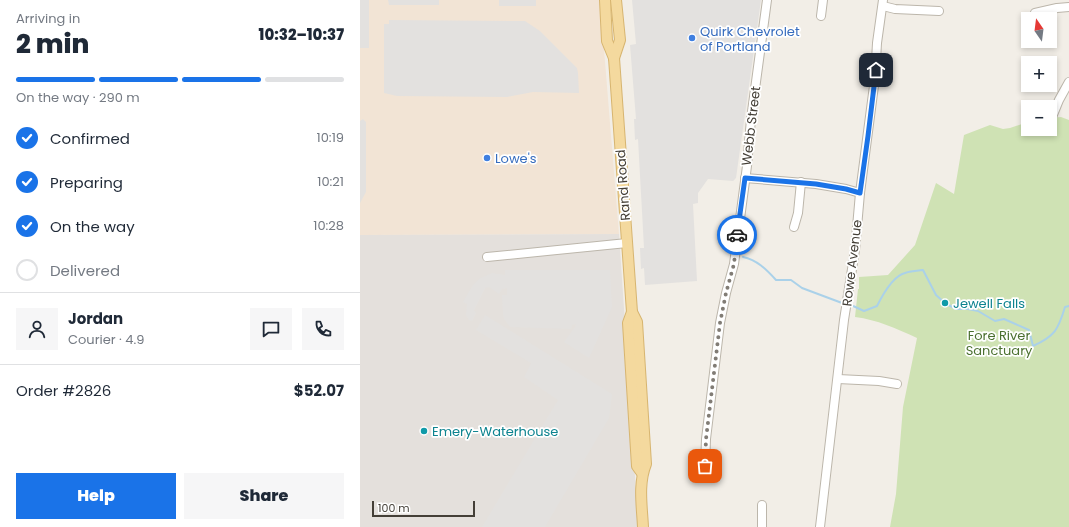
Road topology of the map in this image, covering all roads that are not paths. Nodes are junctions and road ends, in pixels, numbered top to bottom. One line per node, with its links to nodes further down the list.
1 (604, 0): 10 (main road, Rand Road)
2 (616, 0): 10 (main road, Rand Road)
3 (767, 0): 13 (street, Webb Street)
4 (822, 0): 9 (street)
5 (883, 3): 7 (street); 15 (street, Rowe Avenue)
6 (1069, 7): 8 (street)
7 (939, 11)
8 (1041, 12)
9 (821, 16)
10 (614, 58): 17 (main road, Rand Road)
11 (1069, 82): 12 (street)
12 (1057, 105)
13 (745, 178): 14 (street); 21 (street, Webb Street)
14 (801, 182): 15 (street); 16 (street)
15 (860, 193): 19 (street, Rowe Avenue)
16 (794, 228)
17 (627, 243): 18 (street); 23 (main road, Rand Road)
18 (486, 257)
19 (838, 380): 20 (street); 25 (street, Rowe Avenue)
20 (897, 384)
21 (705, 466)
22 (762, 505): 24 (street)
23 (643, 527)
24 (762, 527)
25 (820, 527)

